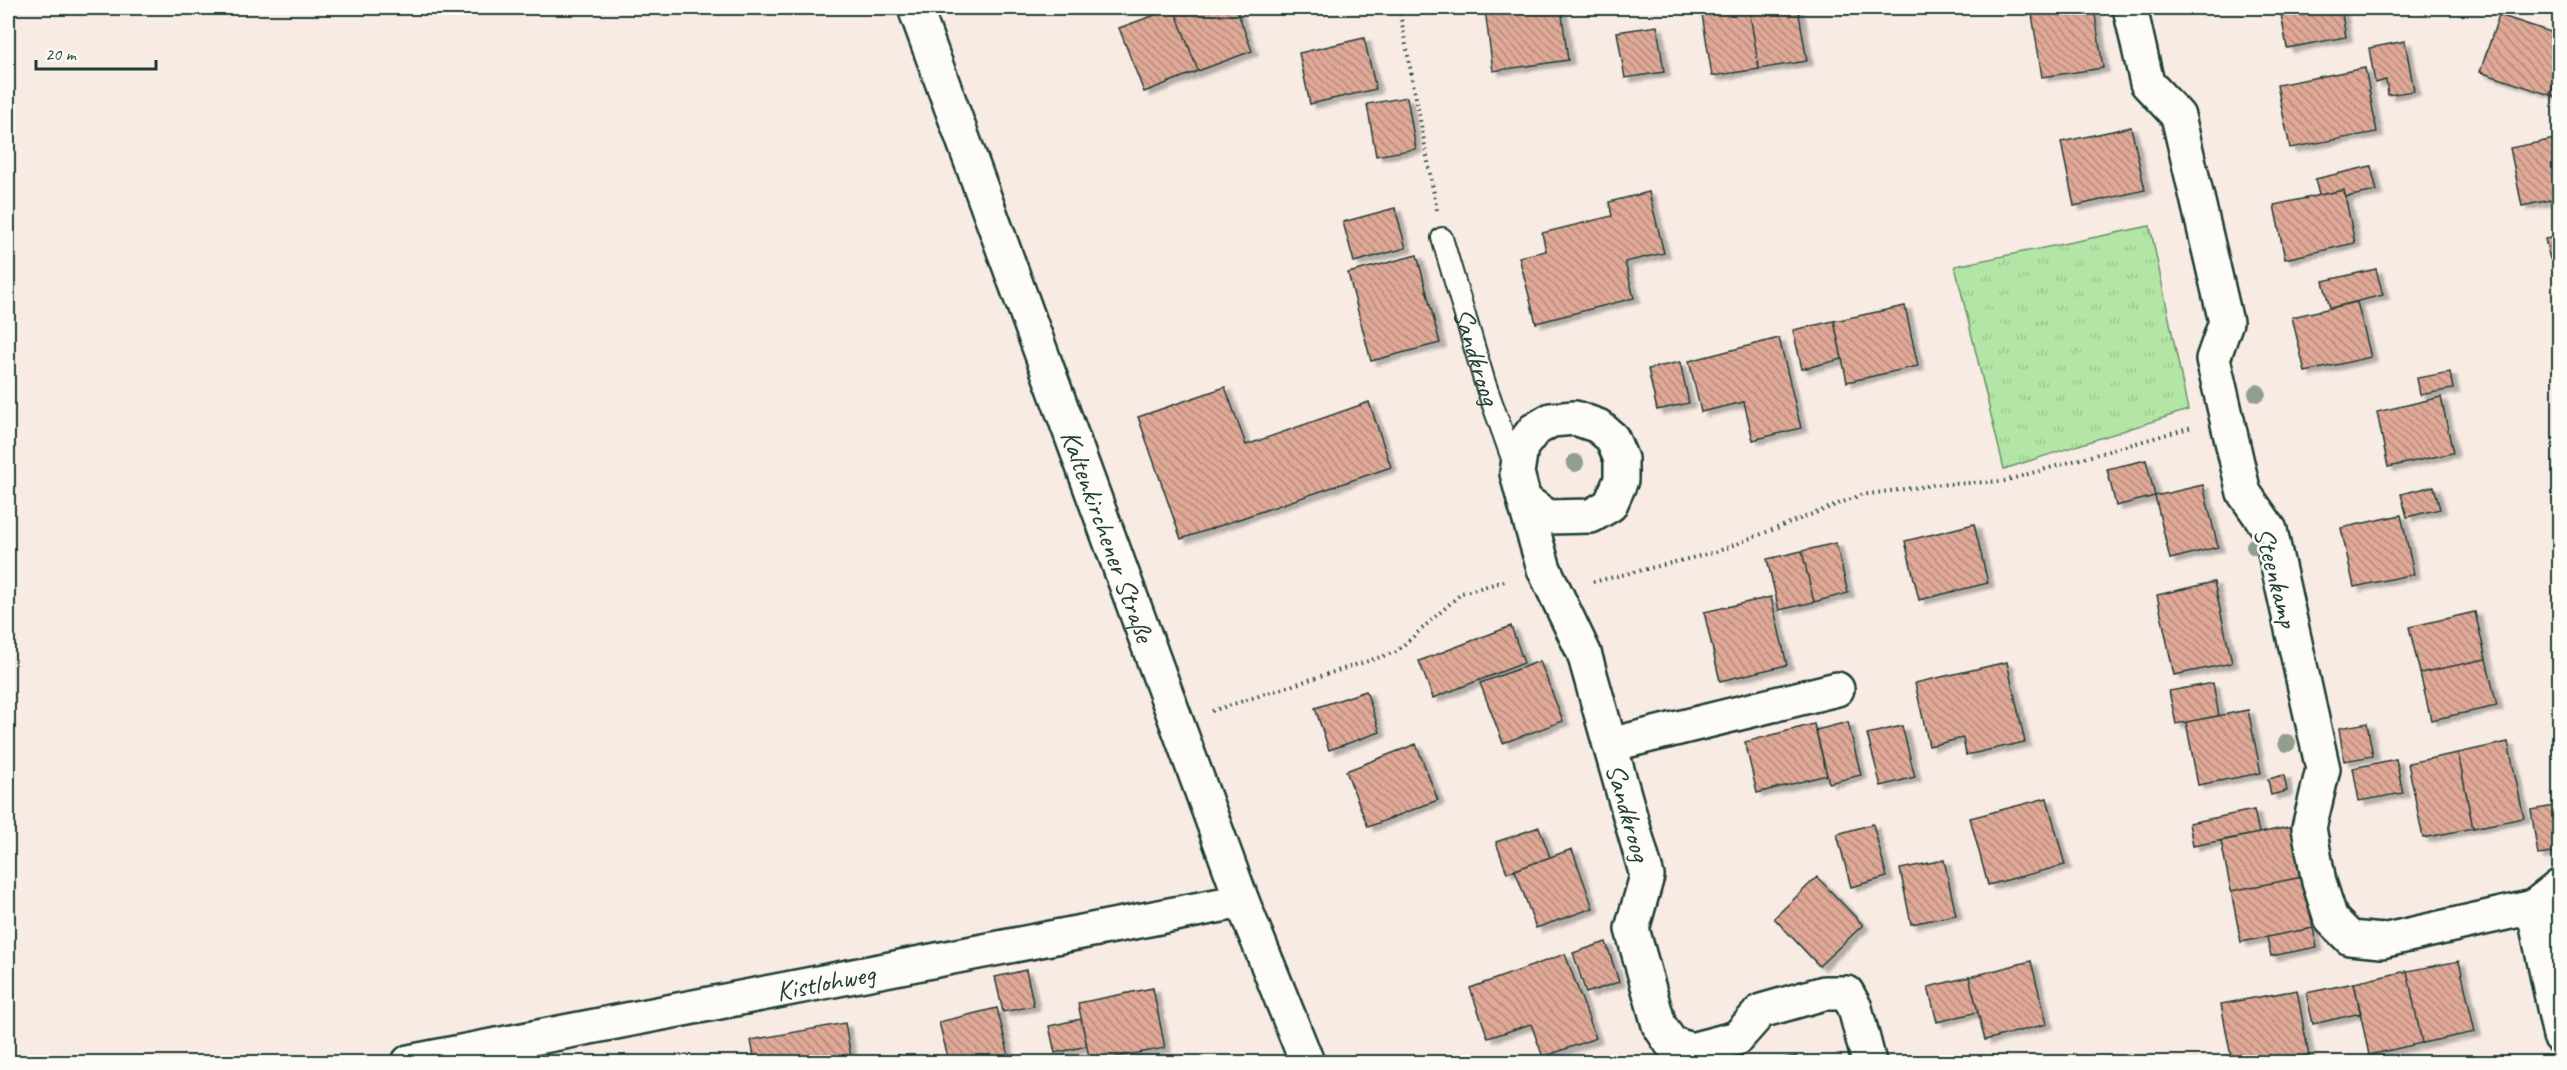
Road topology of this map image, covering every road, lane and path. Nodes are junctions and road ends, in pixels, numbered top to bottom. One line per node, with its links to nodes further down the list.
1 (915, 8): 9 (street, Kaltenkirchener Straße)
2 (1399, 8): 4 (path)
3 (2130, 8): 5 (street, Steenkamp)
4 (1442, 238): 6 (lane, Sandkroog)
5 (2228, 417): 7 (path); 13 (street, Steenkamp)
6 (1520, 487): 7 (street, Sandkroog)
7 (1544, 569): 9 (path); 10 (street, Sandkroog)
8 (1837, 689): 10 (street)
9 (1177, 724): 12 (street, Kaltenkirchener Straße)
10 (1610, 745): 17 (street, Sandkroog)
11 (2559, 886): 13 (street, Steenkamp)
12 (1242, 901): 15 (street, Kistlohweg); 16 (street, Kaltenkirchener Straße)
13 (2534, 907): 14 (street)
14 (2559, 1036)
15 (410, 1062)
16 (1307, 1062)
17 (1869, 1062)

